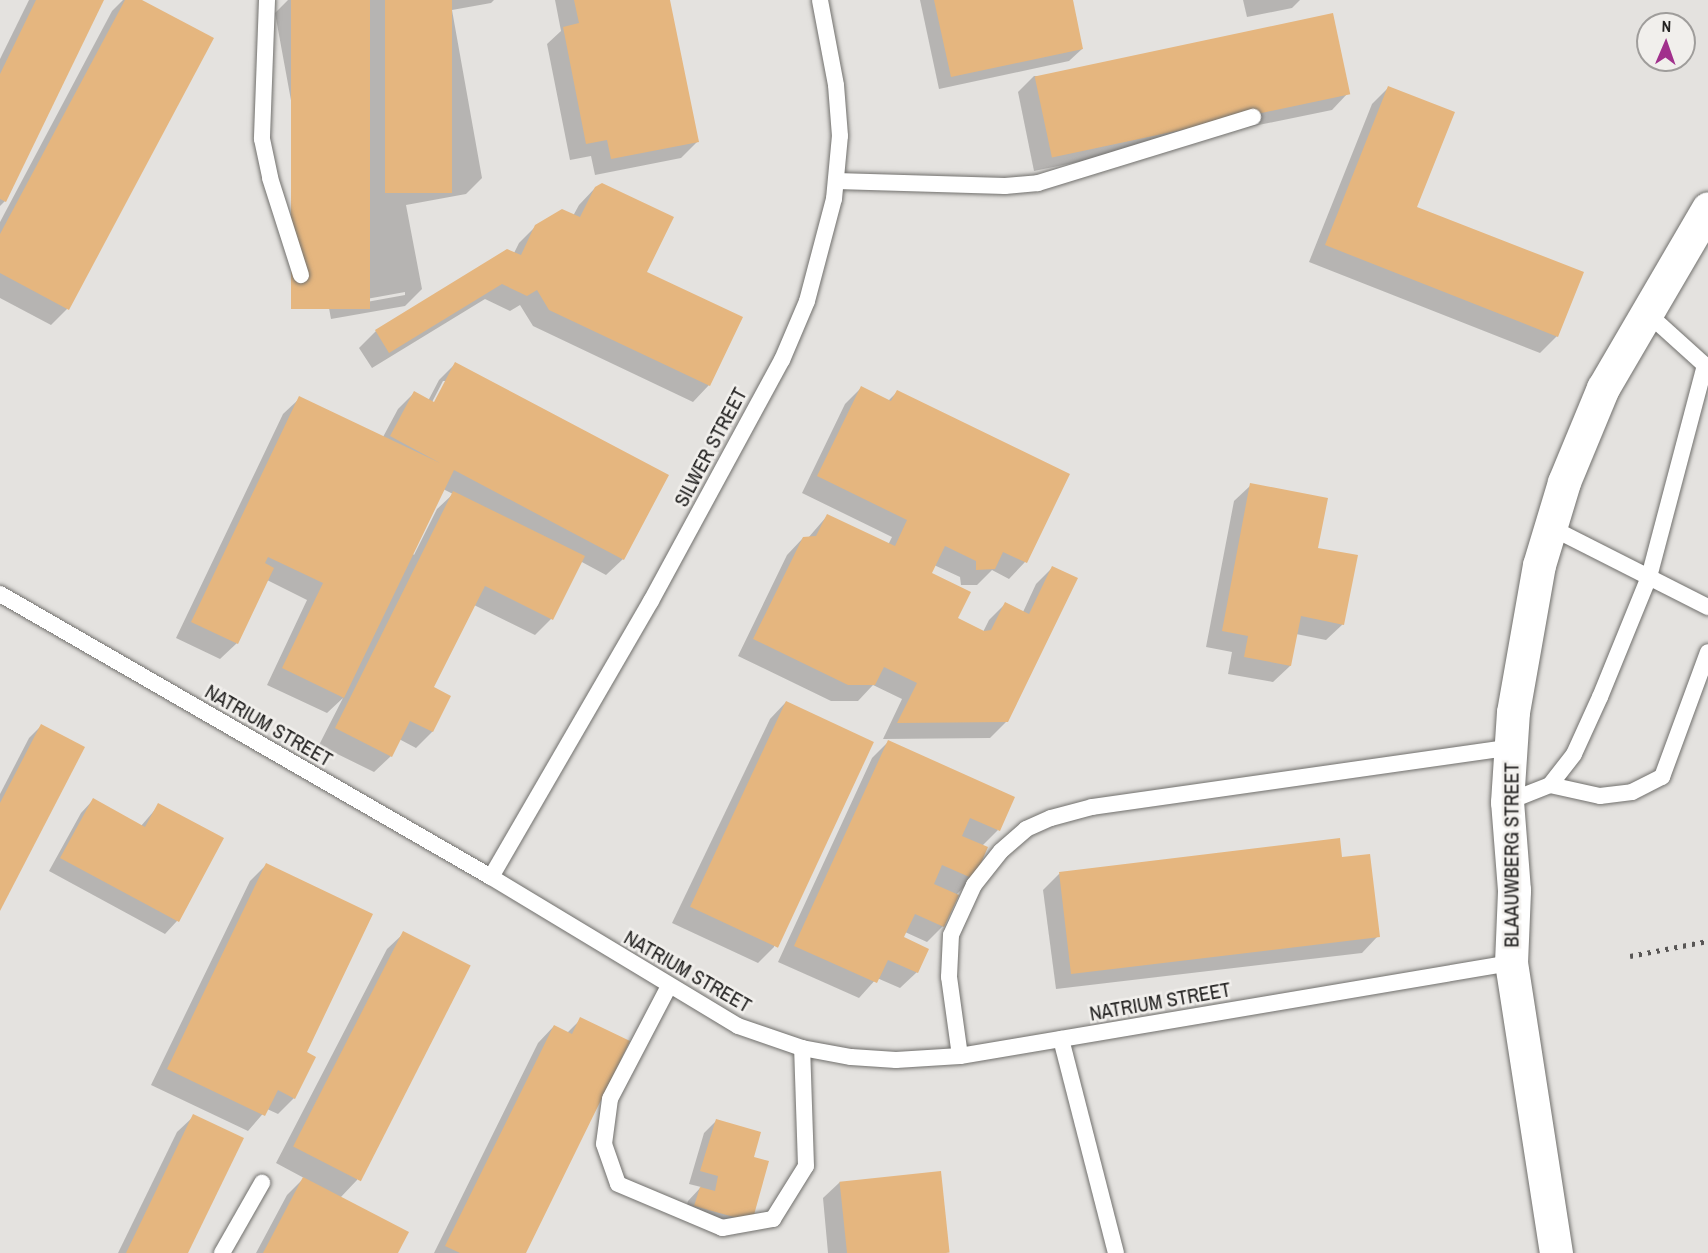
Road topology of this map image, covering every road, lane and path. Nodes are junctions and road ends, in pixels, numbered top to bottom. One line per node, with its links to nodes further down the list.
1 (267, 0): 6 (lane)
2 (820, 0): 4 (lane, SILWER STREET)
3 (1253, 117): 4 (lane)
4 (836, 181): 17 (lane, SILWER STREET)
5 (1708, 208): 7 (street, BLAAUWBERG STREET)
6 (301, 275)
7 (1646, 312): 8 (lane); 9 (street, BLAAUWBERG STREET)
8 (1707, 367): 10 (lane)
9 (1550, 527): 10 (lane); 14 (street, BLAAUWBERG STREET)
10 (1649, 577): 12 (lane); 15 (lane)
11 (0, 594): 17 (lane, NATRIUM STREET)
12 (1708, 608)
13 (1708, 652): 15 (lane)
14 (1511, 747): 16 (street, BLAAUWBERG STREET); 22 (lane)
15 (1550, 785): 16 (lane)
16 (1507, 802): 18 (street, BLAAUWBERG STREET)
17 (491, 877): 19 (lane, NATRIUM STREET)
18 (1511, 963): 20 (lane, NATRIUM STREET); 26 (street, BLAAUWBERG STREET)
19 (669, 986): 21 (lane, NATRIUM STREET); 21 (lane)
20 (1061, 1039): 22 (lane, NATRIUM STREET); 25 (lane)
21 (802, 1048): 22 (lane, NATRIUM STREET)
22 (960, 1056)
23 (261, 1183): 24 (lane)
24 (222, 1253)
25 (1116, 1253)
26 (1556, 1253)

